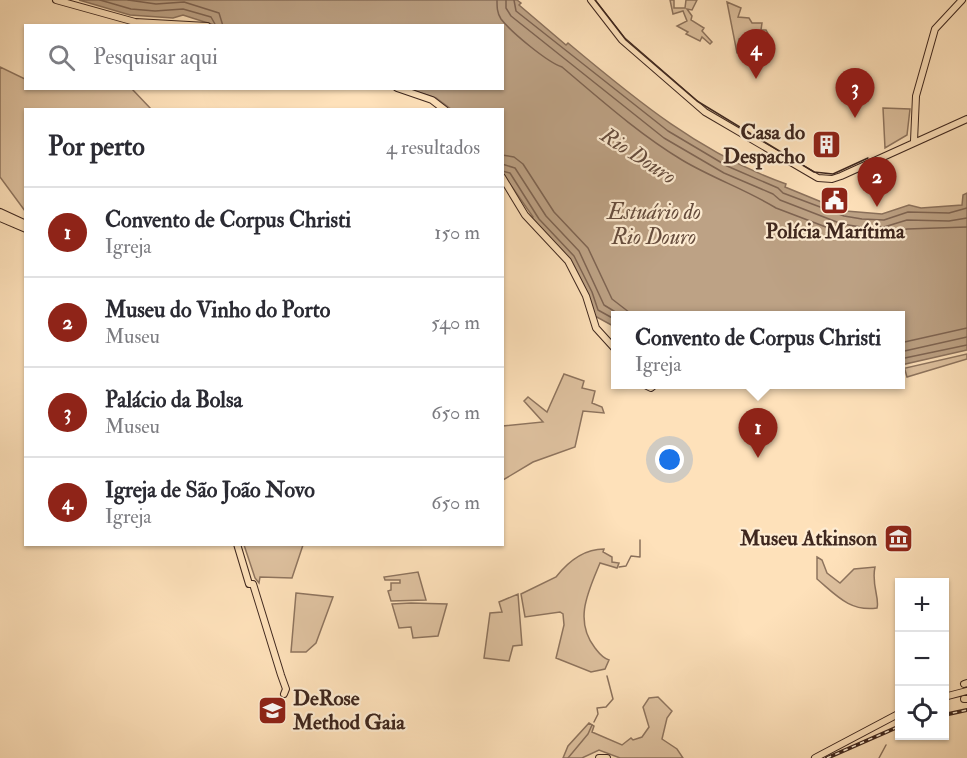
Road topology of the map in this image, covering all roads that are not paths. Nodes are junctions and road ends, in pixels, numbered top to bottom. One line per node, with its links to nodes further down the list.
1 (56, 0): 4 (main road)
2 (591, 0): 8 (main road)
3 (962, 0): 8 (main road)
4 (171, 24)
5 (400, 90): 6 (main road)
6 (442, 108)
7 (967, 118): 8 (main road)
8 (914, 141)
9 (504, 180): 14 (main road)
10 (0, 212): 12 (main road)
11 (0, 218): 13 (main road)
12 (24, 223)
13 (24, 228)
14 (611, 345)
15 (238, 546): 16 (main road)
16 (285, 692)
17 (965, 695): 18 (main road)
18 (949, 697)
19 (895, 716): 22 (main road)
20 (599, 758): 21 (main road)
21 (607, 758)
22 (815, 758)

